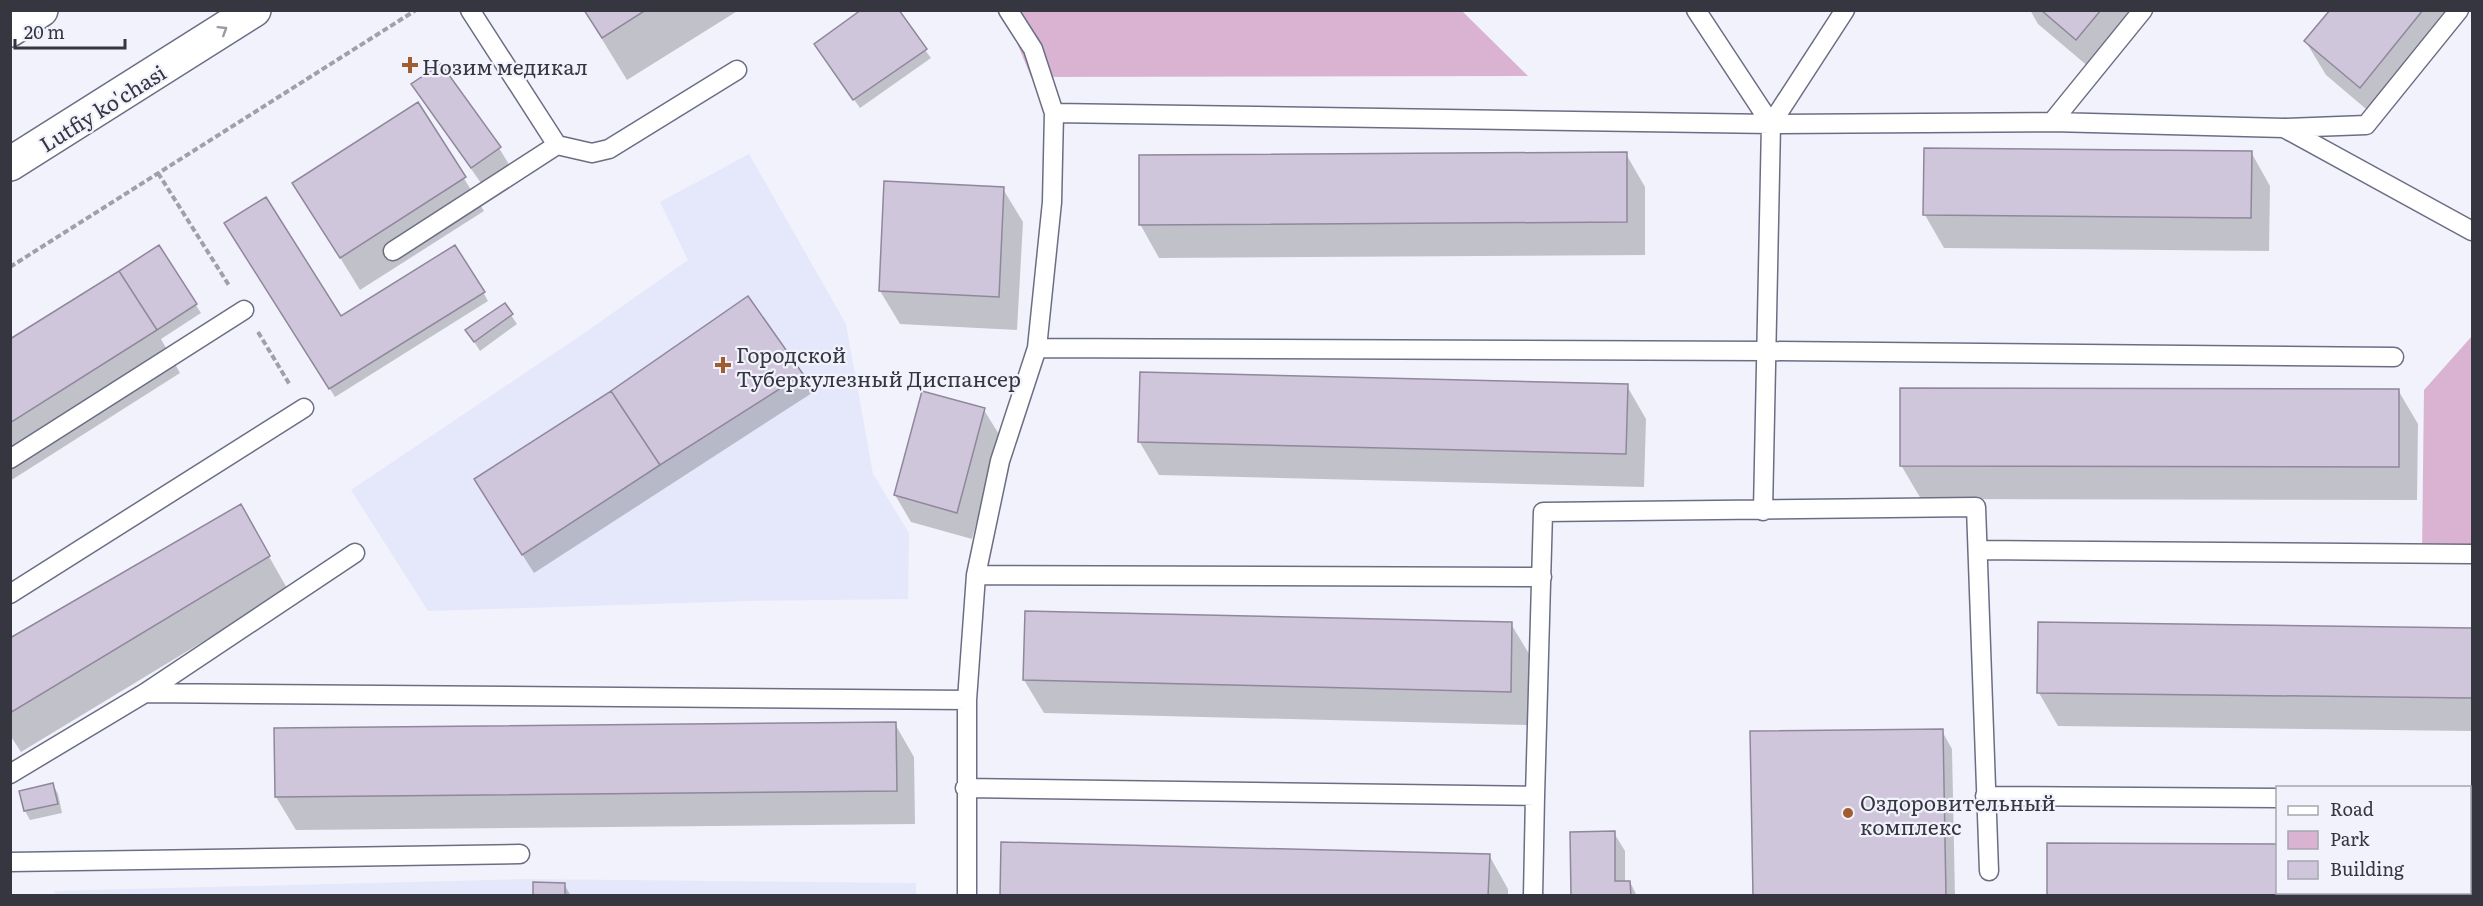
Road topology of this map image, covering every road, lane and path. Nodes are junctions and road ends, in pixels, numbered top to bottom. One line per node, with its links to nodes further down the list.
1 (41, 10): 10 (main road)
2 (254, 10): 17 (main road, Lutfiy ko'chasi, one-way to 2)
3 (416, 10): 20 (path)
4 (470, 10): 16 (lane)
5 (1008, 10): 12 (lane)
6 (1696, 10): 14 (lane)
7 (1845, 10): 14 (lane)
8 (2143, 10): 13 (lane)
9 (2459, 10): 15 (lane)
10 (10, 30)
11 (737, 70): 16 (lane)
12 (1054, 113): 14 (lane); 22 (lane)
13 (2052, 122): 14 (lane); 15 (lane)
14 (1771, 124): 23 (lane)
15 (2284, 128): 18 (lane)
16 (558, 145): 19 (lane)
17 (11, 163)
18 (2472, 231)
19 (393, 251)
20 (10, 267)
21 (244, 310): 26 (lane)
22 (1037, 348): 23 (lane); 31 (lane)
23 (1766, 351): 24 (lane); 27 (lane)
24 (2394, 357)
25 (304, 408): 33 (lane)
26 (10, 459)
27 (1763, 511): 28 (lane); 32 (lane)
28 (1979, 550): 30 (lane); 39 (lane)
29 (355, 553): 34 (lane)
30 (2472, 554)
31 (976, 574): 32 (lane); 35 (lane)
32 (1542, 577): 38 (lane)
33 (10, 594)
34 (145, 693): 35 (lane); 36 (lane)
35 (967, 700): 37 (lane)
36 (10, 774)
37 (965, 788): 38 (lane); 44 (lane)
38 (1535, 796): 45 (lane)
39 (1984, 796): 40 (lane); 43 (lane)
40 (2276, 798)
41 (520, 854): 42 (lane)
42 (10, 862)
43 (1989, 871)
44 (967, 896)
45 (1533, 896)

